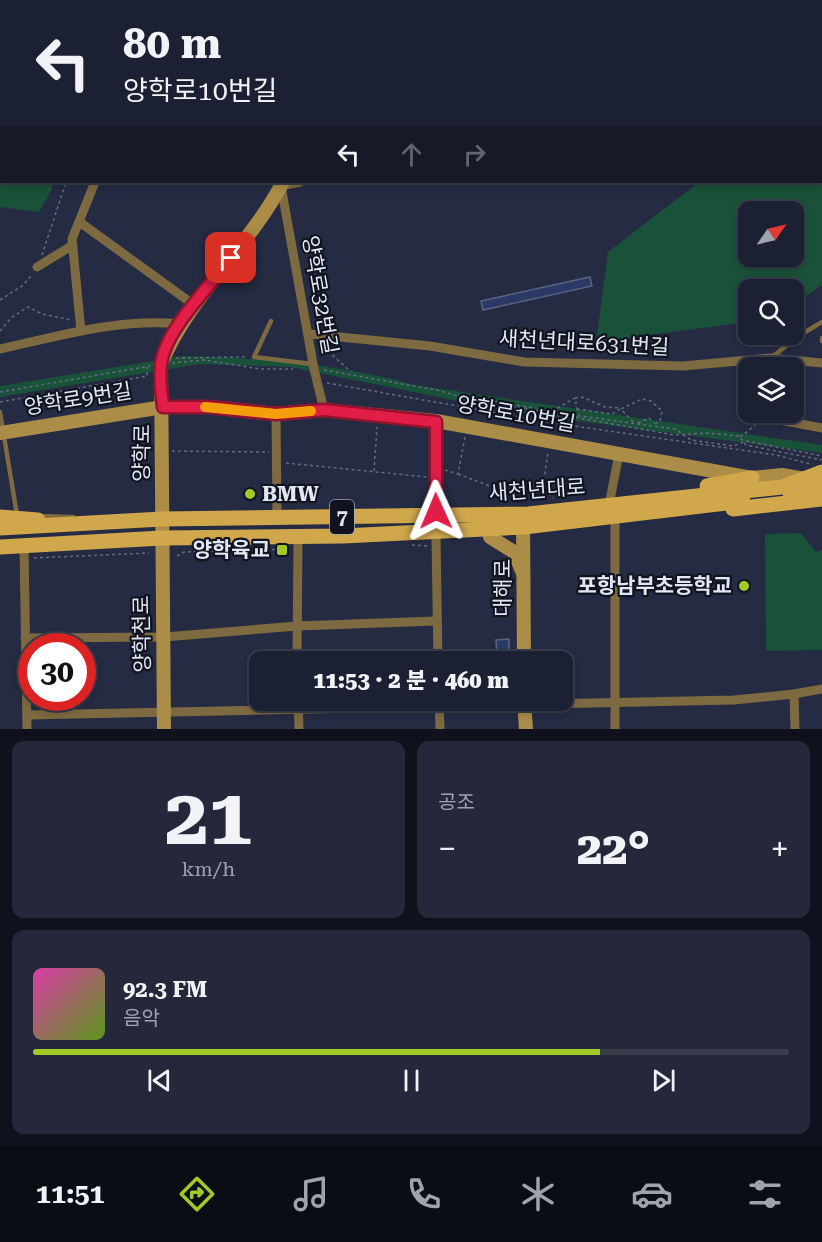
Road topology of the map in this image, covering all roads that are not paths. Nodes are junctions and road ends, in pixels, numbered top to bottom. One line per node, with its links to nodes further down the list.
1 (95, 183): 3 (street)
2 (282, 184): 6 (main road, 양학로); 11 (street, 양학로32번길)
3 (81, 223): 4 (street); 6 (street)
4 (73, 245): 5 (street); 10 (street)
5 (37, 267)
6 (194, 305): 9 (main road, 양학로)
7 (271, 321): 17 (lane)
8 (822, 322): 13 (lane)
9 (180, 324): 10 (street); 18 (main road, 양학로)
10 (81, 326): 12 (street)
11 (310, 334): 16 (street, 새천년대로631번길); 17 (street, 양학로32번길)
12 (0, 349)
13 (777, 357)
14 (804, 363): 15 (street, 새천년대로631번길)
15 (822, 363)
16 (738, 364)
17 (314, 366): 19 (street, 양학로32번길)
18 (163, 407): 21 (main road, 양학로10번길); 25 (main road, 양학로9번길); 36 (main road, 양학로)
19 (324, 410): 21 (main road, 양학로10번길); 22 (main road, 양학로10번길)
20 (0, 412): 25 (lane)
21 (276, 414): 35 (street)
22 (436, 422): 26 (main road, 양학로10번길); 33 (street)
23 (798, 423): 24 (street)
24 (822, 429)
25 (2, 433): 32 (lane)
26 (619, 454): 27 (main road, 양학로10번길); 30 (street)
27 (759, 477): 28 (main road, 양학로10번길); 30 (main road); 31 (main road)
28 (822, 481): 37 (main road, 새천년대로 / 7)
29 (822, 499): 31 (main road)
30 (610, 500): 37 (main road)
31 (780, 505): 39 (main road)
32 (17, 515): 34 (lane); 38 (lane)
33 (436, 515): 35 (main road, 새천년대로 / 7); 37 (main road, 새천년대로 / 7)
34 (0, 516): 38 (main road)
35 (278, 518): 36 (main road, 새천년대로 / 7)
36 (162, 519): 38 (main road, 새천년대로 / 7); 44 (main road, 양학로)
37 (524, 522): 39 (main road); 41 (main road, 새천년대로 / 7); 43 (main road); 48 (main road, 대해로)
38 (95, 524): 40 (main road, 새천년대로 / 7)
39 (615, 524): 60 (street)
40 (0, 528)
41 (408, 534): 42 (main road, 새천년대로 / 7); 45 (main road)
42 (298, 537): 44 (main road, 새천년대로 / 7); 50 (street)
43 (490, 537): 45 (main road); 48 (main road)
44 (162, 538): 47 (main road, 새천년대로 / 7); 53 (main road, 양학천로)
45 (436, 538): 49 (street)
46 (0, 547): 47 (main road, 새천년대로 / 7)
47 (24, 553): 51 (street)
48 (524, 576): 56 (main road, 대해로)
49 (436, 621): 50 (street); 55 (street)
50 (297, 626): 53 (street); 54 (street)
51 (25, 633)
52 (96, 637): 53 (street)
53 (164, 637): 66 (main road, 양학천로)
54 (297, 651)
55 (437, 651)
56 (524, 651)
57 (822, 688): 58 (street)
58 (794, 694): 60 (street); 74 (street)
59 (573, 701): 60 (street)
60 (615, 701): 73 (street)
61 (249, 708): 66 (street)
62 (27, 711): 67 (street)
63 (298, 711): 70 (street)
64 (439, 711): 71 (street)
65 (525, 711): 72 (main road)
66 (164, 713): 67 (street); 69 (main road, 양학천로)
67 (27, 715): 68 (street)
68 (27, 729)
69 (164, 729)
70 (299, 729)
71 (440, 729)
72 (526, 729)
73 (615, 729)
74 (795, 729)

